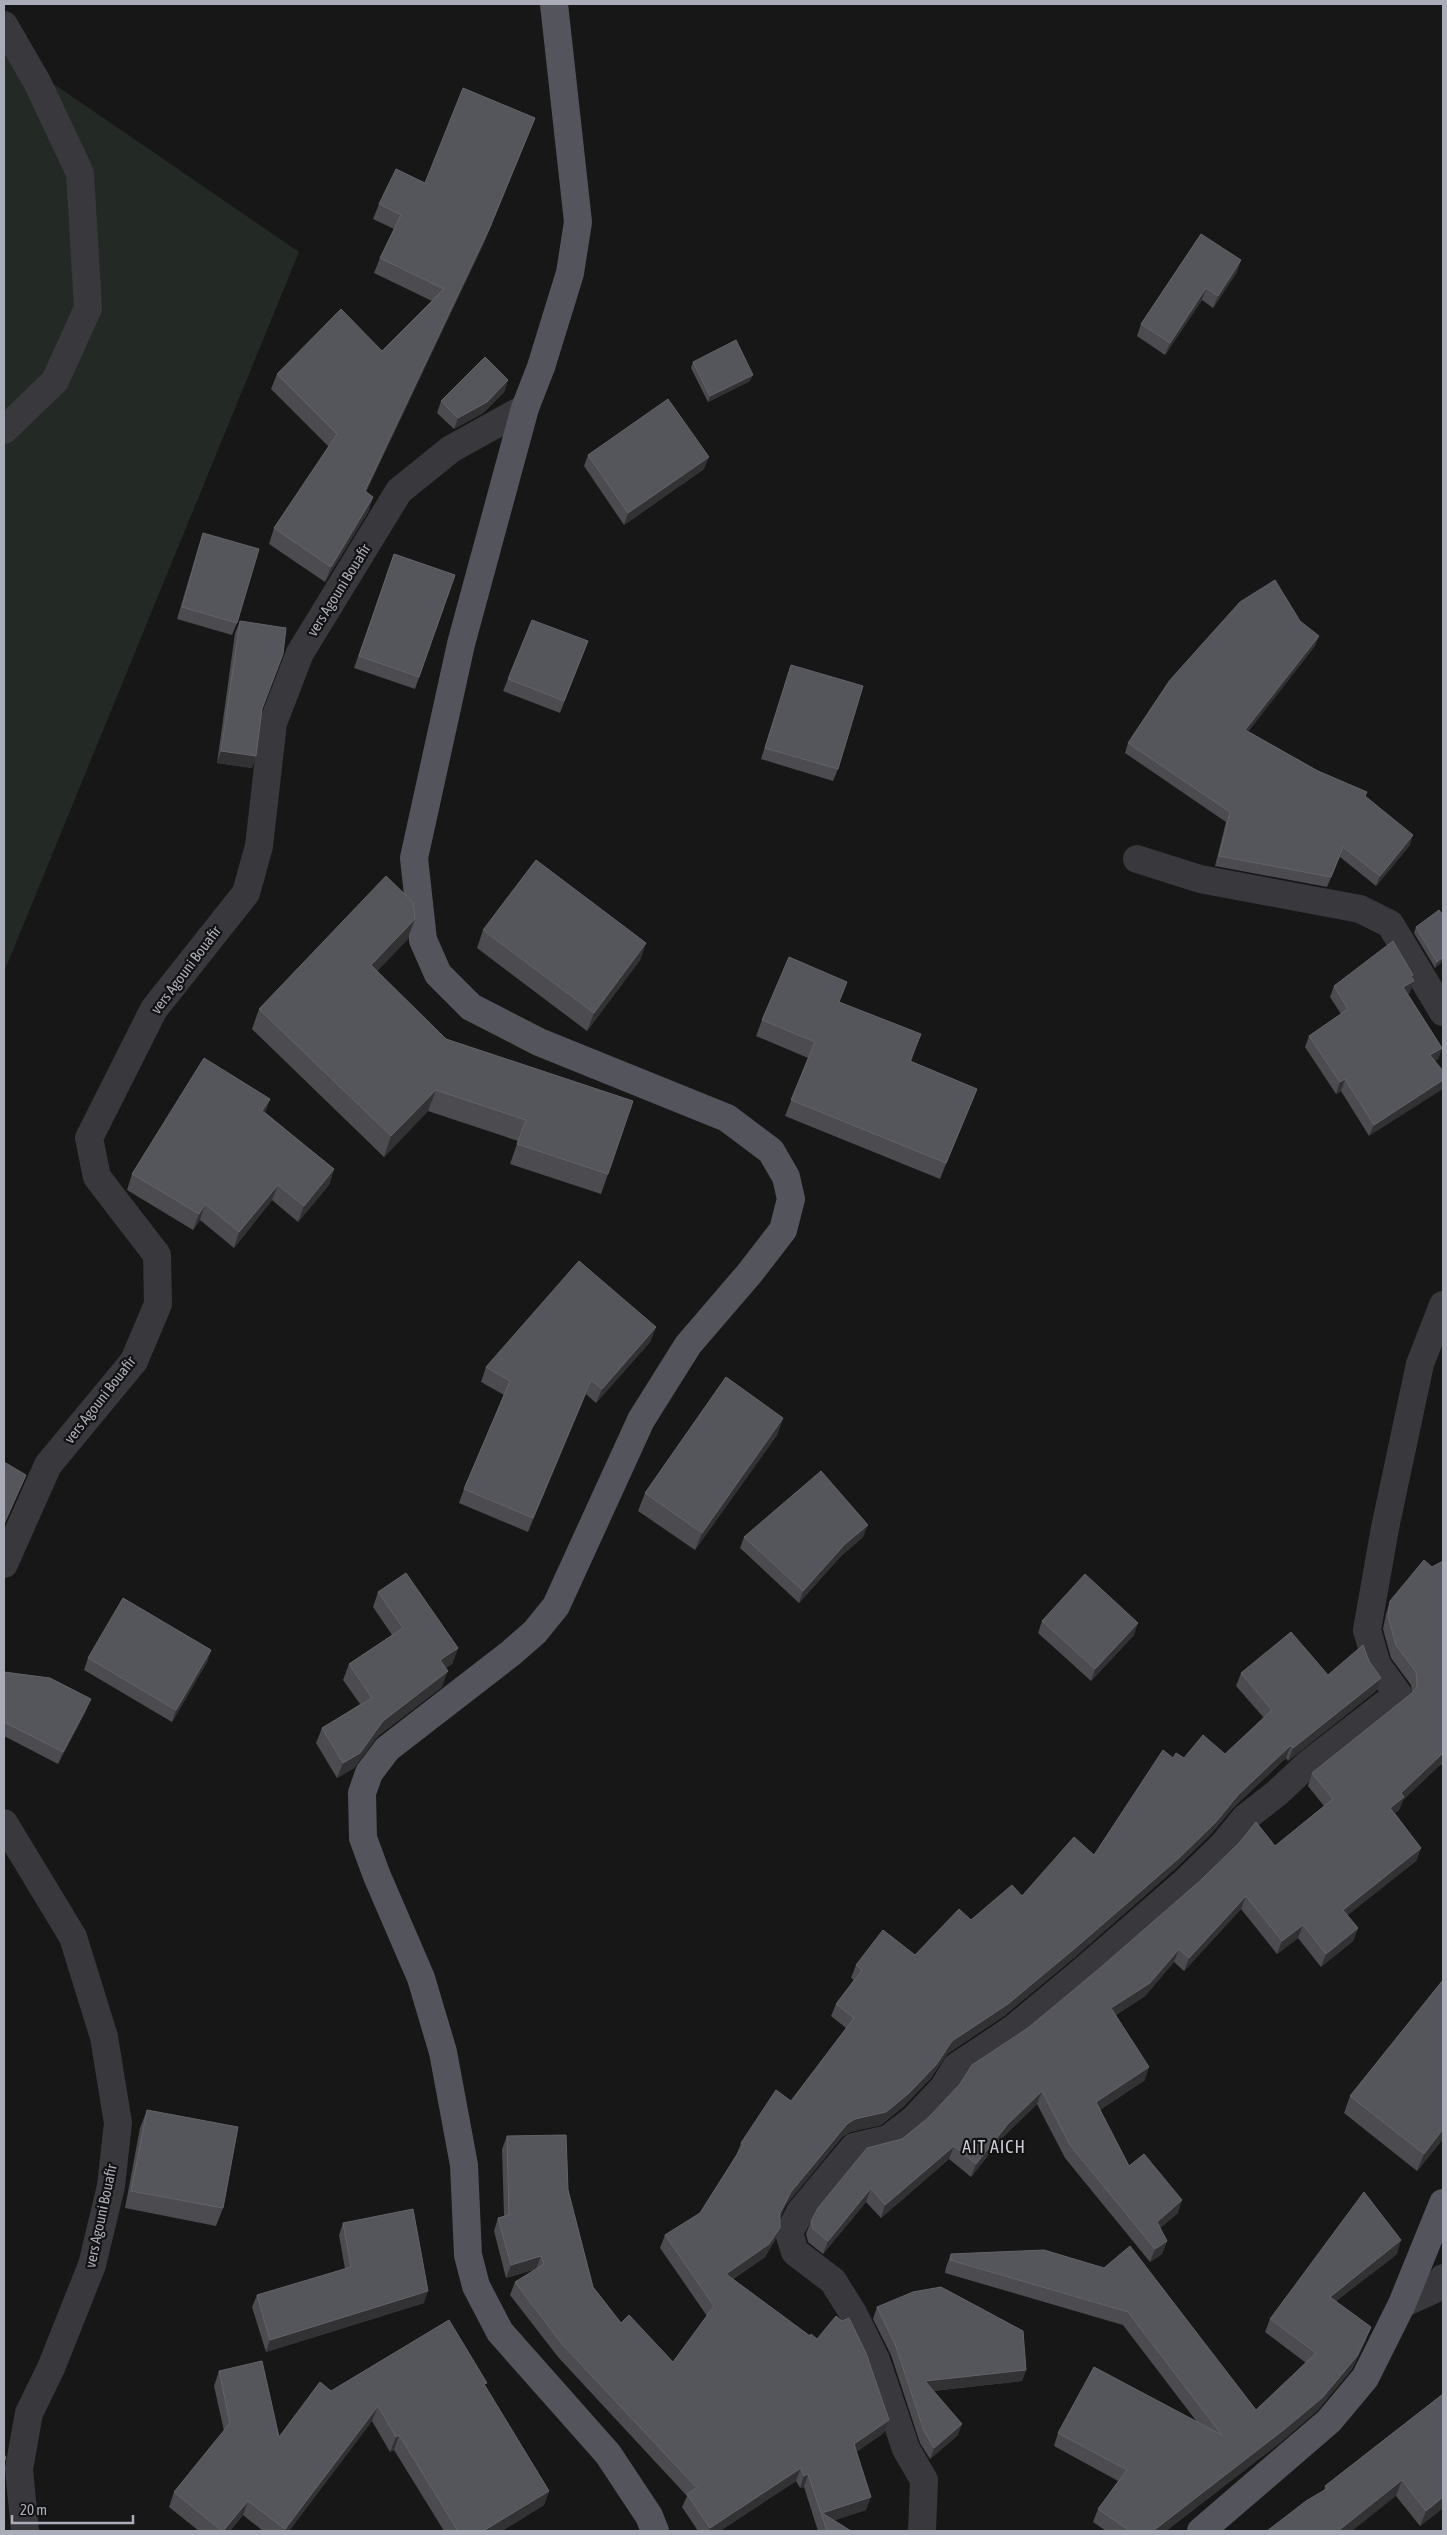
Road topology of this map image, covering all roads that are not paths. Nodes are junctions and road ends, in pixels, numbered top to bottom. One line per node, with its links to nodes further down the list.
1 (554, 4): 3 (main road)
2 (4, 25): 4 (street)
3 (525, 408): 8 (street, vers Agouni Bouafir); 14 (main road)
4 (4, 430)
5 (1137, 859): 6 (street)
6 (1443, 1012)
7 (1443, 1305): 15 (street)
8 (4, 1564)
9 (4, 1824): 13 (street, vers Agouni Bouafir)
10 (1443, 2203): 12 (main road)
11 (1443, 2278): 12 (street)
12 (1402, 2304): 16 (main road)
13 (25, 2531)
14 (655, 2531)
15 (922, 2531)
16 (1201, 2531)

